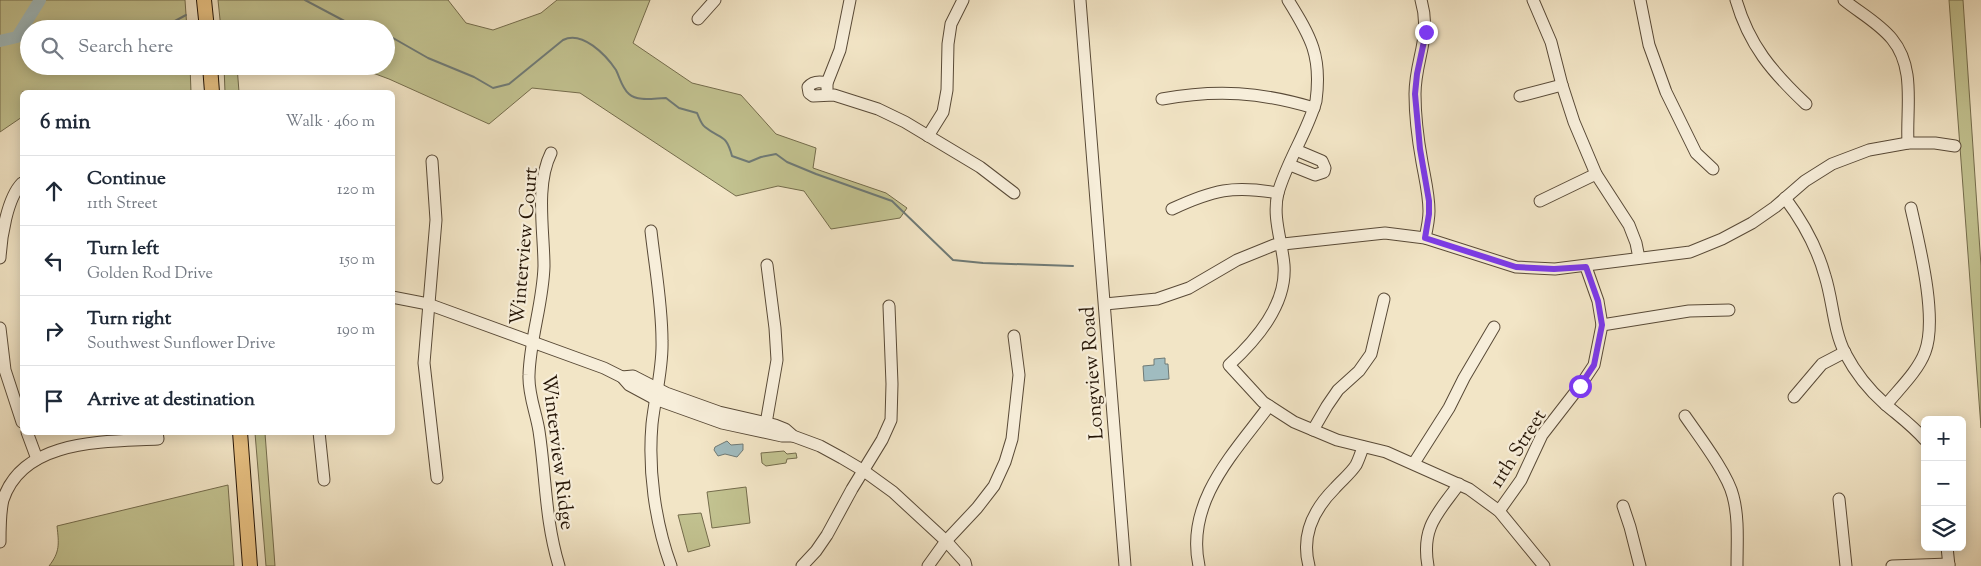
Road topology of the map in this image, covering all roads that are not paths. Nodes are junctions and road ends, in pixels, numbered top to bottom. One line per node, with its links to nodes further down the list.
1 (204, 0): 13 (main road)
2 (715, 0): 12 (street)
3 (850, 0): 15 (street)
4 (962, 0): 23 (street)
5 (1080, 0): 49 (street, Longview Road)
6 (1288, 0): 22 (street)
7 (1421, 0): 40 (street)
8 (1533, 0): 16 (street)
9 (1640, 0): 30 (street)
10 (1736, 0): 21 (street)
11 (1844, 0): 24 (street)
12 (698, 19)
13 (206, 20)
14 (211, 75): 17 (main road)
15 (826, 83): 18 (street); 18 (street)
16 (1562, 84): 19 (street); 31 (street)
17 (212, 90)
18 (834, 95): 23 (street)
19 (1520, 96)
20 (1162, 99): 22 (street)
21 (1806, 104)
22 (1314, 108): 26 (street)
23 (928, 136): 34 (street)
24 (1908, 143): 25 (street); 35 (street)
25 (1955, 146)
26 (1296, 150): 29 (street); 29 (street)
27 (552, 154): 56 (street, Winterview Court)
28 (432, 161): 48 (street)
29 (1290, 165): 33 (street)
30 (1713, 169)
31 (1596, 174): 36 (street); 43 (street)
32 (20, 185): 42 (street)
33 (1278, 193): 38 (street); 41 (street)
34 (1014, 194)
35 (1785, 198): 43 (street); 57 (street)
36 (1540, 201)
37 (1910, 208): 61 (street)
38 (1172, 209)
39 (651, 231): 59 (street)
40 (1425, 238): 41 (street); 45 (street)
41 (1280, 244): 49 (street); 62 (street)
42 (0, 258)
43 (1639, 258): 45 (street)
44 (767, 265): 65 (street)
45 (1586, 267): 52 (street, 11th Street)
46 (395, 298): 48 (street)
47 (1384, 299): 66 (street)
48 (428, 304): 56 (street); 76 (street)
49 (1105, 304): 92 (street, Longview Road)
50 (889, 306): 75 (street)
51 (1729, 310): 52 (street)
52 (1602, 325): 81 (street, 11th Street)
53 (1494, 327): 74 (street)
54 (0, 328): 58 (street)
55 (1014, 336): 82 (street)
56 (534, 342): 59 (street); 88 (street, Winterview Ridge)
57 (1845, 352): 60 (street); 61 (street)
58 (3, 370): 64 (street)
59 (656, 394): 65 (street); 89 (street)
60 (1794, 397)
61 (1886, 405): 70 (street)
62 (1269, 406): 66 (street); 93 (street)
63 (1685, 416): 98 (street)
64 (20, 417)
65 (765, 428): 75 (street)
66 (1313, 430): 72 (street)
67 (28, 435): 73 (street)
68 (240, 435): 87 (main road)
69 (319, 435): 77 (street)
70 (1921, 435)
71 (158, 436): 73 (street)
72 (1363, 447): 74 (street); 94 (street)
73 (37, 459): 83 (street)
74 (1414, 463): 78 (street)
75 (864, 471): 82 (street); 90 (street)
76 (438, 478)
77 (324, 480)
78 (1459, 484): 81 (street); 95 (street)
79 (1839, 499): 99 (street)
80 (1622, 506): 97 (street)
81 (1498, 511): 96 (street)
82 (946, 540): 85 (street); 91 (street)
83 (0, 542)
84 (1948, 551): 86 (street)
85 (969, 565)
86 (1949, 565): 100 (street)
87 (250, 566)
88 (559, 566)
89 (671, 566)
90 (802, 566)
91 (928, 566)
92 (1125, 566)
93 (1199, 566)
94 (1309, 566)
95 (1428, 566)
96 (1544, 566)
97 (1640, 566)
98 (1737, 566)
99 (1846, 566)
100 (1892, 566)

